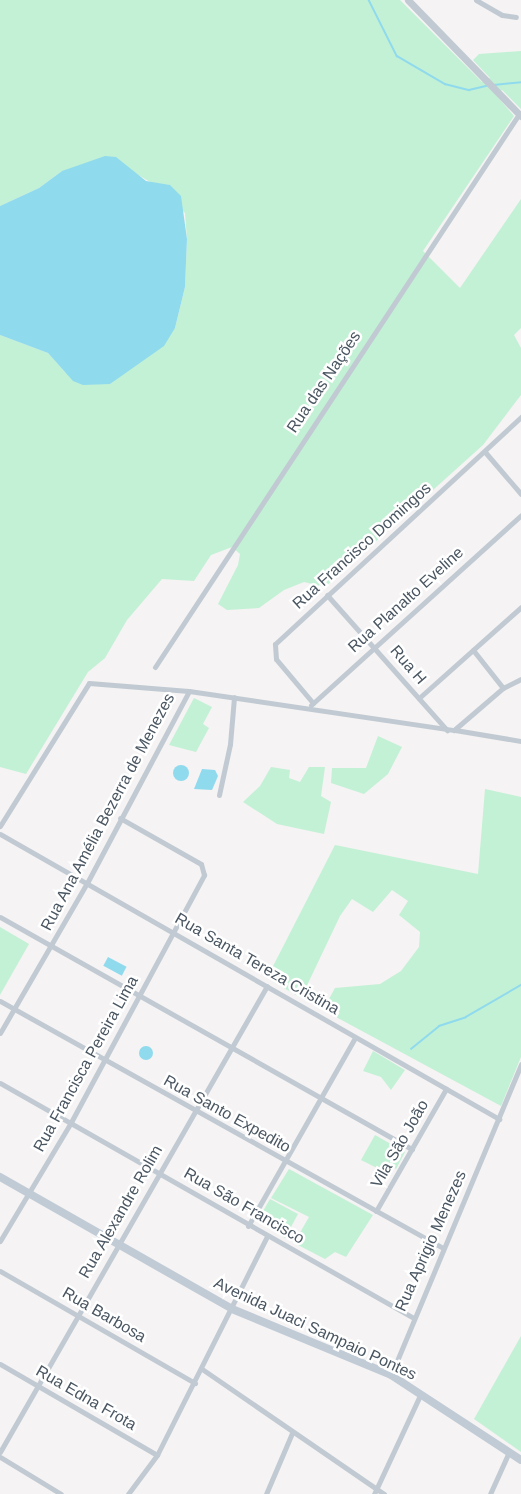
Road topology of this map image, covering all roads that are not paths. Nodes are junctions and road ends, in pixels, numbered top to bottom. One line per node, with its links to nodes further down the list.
1 (408, 0): 4 (street)
2 (476, 0): 3 (street)
3 (516, 17)
4 (520, 115): 13 (street, Rua das Nações)
5 (521, 417): 6 (street, Rua Francisco Domingos)
6 (485, 452): 7 (street); 9 (street, Rua Francisco Domingos)
7 (521, 495)
8 (521, 515): 11 (street, Rua Planalto Eveline)
9 (327, 595): 11 (street, Rua H); 19 (street, Rua Francisco Domingos)
10 (521, 608): 12 (street)
11 (374, 647): 18 (street, Rua H); 19 (street, Rua Planalto Eveline)
12 (473, 650): 15 (street); 18 (street)
13 (155, 667)
14 (521, 679): 15 (street)
15 (503, 688): 20 (street)
16 (189, 691): 17 (street, Rua Ana Amélia Bezerra de Menezes); 23 (street, Rua Ana Amélia Bezerra de Menezes); 24 (street)
17 (234, 697): 19 (street, Rua Ana Amélia Bezerra de Menezes); 22 (street)
18 (419, 698): 20 (street, Rua H)
19 (312, 704): 20 (street, Rua Ana Amélia Bezerra de Menezes)
20 (451, 730): 21 (street, Rua Ana Amélia Bezerra de Menezes)
21 (521, 741)
22 (219, 795)
23 (120, 818): 26 (street, Rua Ana Amélia Bezerra de Menezes); 28 (street, Rua Francisca Pereira Lima)
24 (0, 826)
25 (0, 834): 26 (street, Rua Santa Tereza Cristina)
26 (87, 883): 28 (street, Rua Santa Tereza Cristina); 29 (street, Rua Ana Amélia Bezerra de Menezes)
27 (0, 917): 29 (street)
28 (175, 932): 30 (street, Rua Santa Tereza Cristina); 31 (street, Rua Francisca Pereira Lima)
29 (51, 945): 31 (street); 33 (street, Rua Ana Amélia Bezerra de Menezes)
30 (267, 986): 35 (street, Rua Santa Tereza Cristina); 36 (street, Rua Alexandre Rolim)
31 (138, 997): 36 (street); 37 (street, Rua Francisca Pereira Lima)
32 (0, 1001): 33 (street, Rua Santo Expedito)
33 (15, 1009): 34 (street, Rua Ana Amélia Bezerra de Menezes); 37 (street, Rua Santo Expedito)
34 (0, 1033)
35 (355, 1038): 40 (street, Rua Santa Tereza Cristina); 41 (street)
36 (231, 1047): 41 (street); 42 (street, Rua Alexandre Rolim)
37 (105, 1061): 42 (street, Rua Santo Expedito); 44 (street, Rua Francisca Pereira Lima)
38 (521, 1064): 43 (street, Rua Aprigio Menezes)
39 (0, 1083): 44 (street, Rua São Francisco)
40 (446, 1089): 43 (street, Rua Santa Tereza Cristina); 45 (street, Vila São João)
41 (321, 1097): 45 (street); 46 (street)
42 (195, 1111): 46 (street, Rua Santo Expedito); 47 (street, Rua Alexandre Rolim)
43 (499, 1119): 55 (street, Rua Aprigio Menezes)
44 (70, 1124): 47 (street, Rua São Francisco); 49 (street, Rua Francisca Pereira Lima)
45 (412, 1149): 50 (street, Vila São João)
46 (286, 1161): 50 (street, Rua Santo Expedito); 51 (street)
47 (160, 1173): 51 (street, Rua São Francisco); 54 (street, Rua Alexandre Rolim)
48 (0, 1177): 49 (main road, Avenida Juaci Sampaio Pontes)
49 (28, 1193): 53 (street, Rua Francisca Pereira Lima); 54 (main road, Avenida Juaci Sampaio Pontes)
50 (376, 1211): 55 (street, Rua Santo Expedito)
51 (248, 1226): 52 (street, Rua São Francisco)
52 (267, 1236): 57 (street); 59 (street, Rua São Francisco)
53 (0, 1241)
54 (118, 1245): 57 (main road, Avenida Juaci Sampaio Pontes); 58 (street, Rua Alexandre Rolim)
55 (443, 1248): 59 (street, Rua Aprigio Menezes)
56 (0, 1271): 58 (street, Rua Barbosa)
57 (232, 1309): 61 (street); 62 (main road, Avenida Juaci Sampaio Pontes)
58 (77, 1315): 63 (street, Rua Barbosa); 64 (street, Rua Alexandre Rolim)
59 (412, 1317): 62 (street, Rua Aprigio Menezes)
60 (0, 1364): 64 (street, Rua Edna Frota)
61 (202, 1369): 63 (street); 66 (street)
62 (391, 1375): 65 (main road, Avenida Juaci Sampaio Pontes)
63 (195, 1383): 69 (street)
64 (38, 1385): 67 (street, Rua Alexandre Rolim); 69 (street, Rua Edna Frota)
65 (421, 1393): 68 (main road, Avenida Juaci Sampaio Pontes); 72 (street)
66 (292, 1433): 72 (street); 75 (street)
67 (0, 1452)
68 (509, 1452): 71 (main road, Avenida Juaci Sampaio Pontes); 77 (street)
69 (158, 1455): 74 (street)
70 (0, 1457): 73 (street)
71 (521, 1460)
72 (375, 1492): 76 (street)
73 (61, 1494)
74 (128, 1494)
75 (266, 1494)
76 (384, 1494)
77 (490, 1494)

